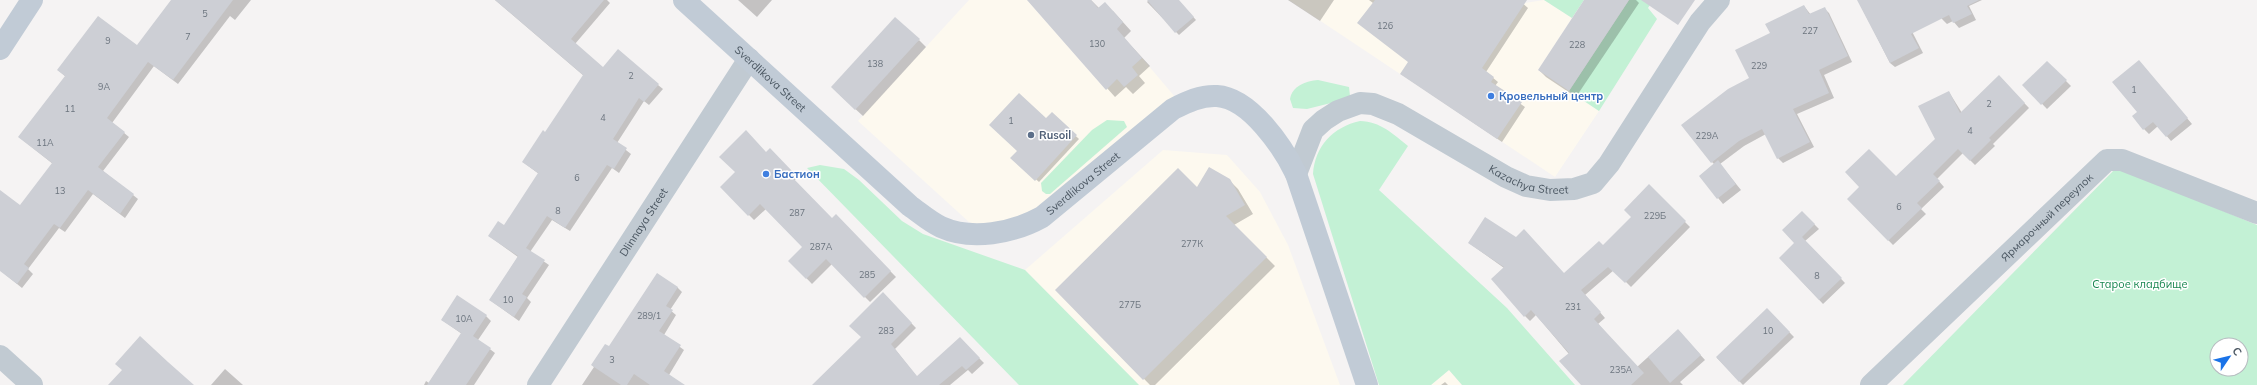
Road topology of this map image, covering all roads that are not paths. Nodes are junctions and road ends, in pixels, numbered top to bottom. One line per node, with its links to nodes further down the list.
1 (32, 0): 4 (street)
2 (684, 0): 5 (street, Sverdlikova Street)
3 (1719, 0): 6 (street, Kazachya Street)
4 (0, 49)
5 (749, 59): 6 (street, Sverdlikova Street); 10 (street, Dlinnaya Street)
6 (1296, 174): 11 (street, Sverdlikova Street)
7 (2257, 213): 12 (street, Ярмарочный переулок)
8 (0, 356): 9 (street)
9 (32, 385)
10 (538, 385)
11 (1367, 385)
12 (1871, 385)

